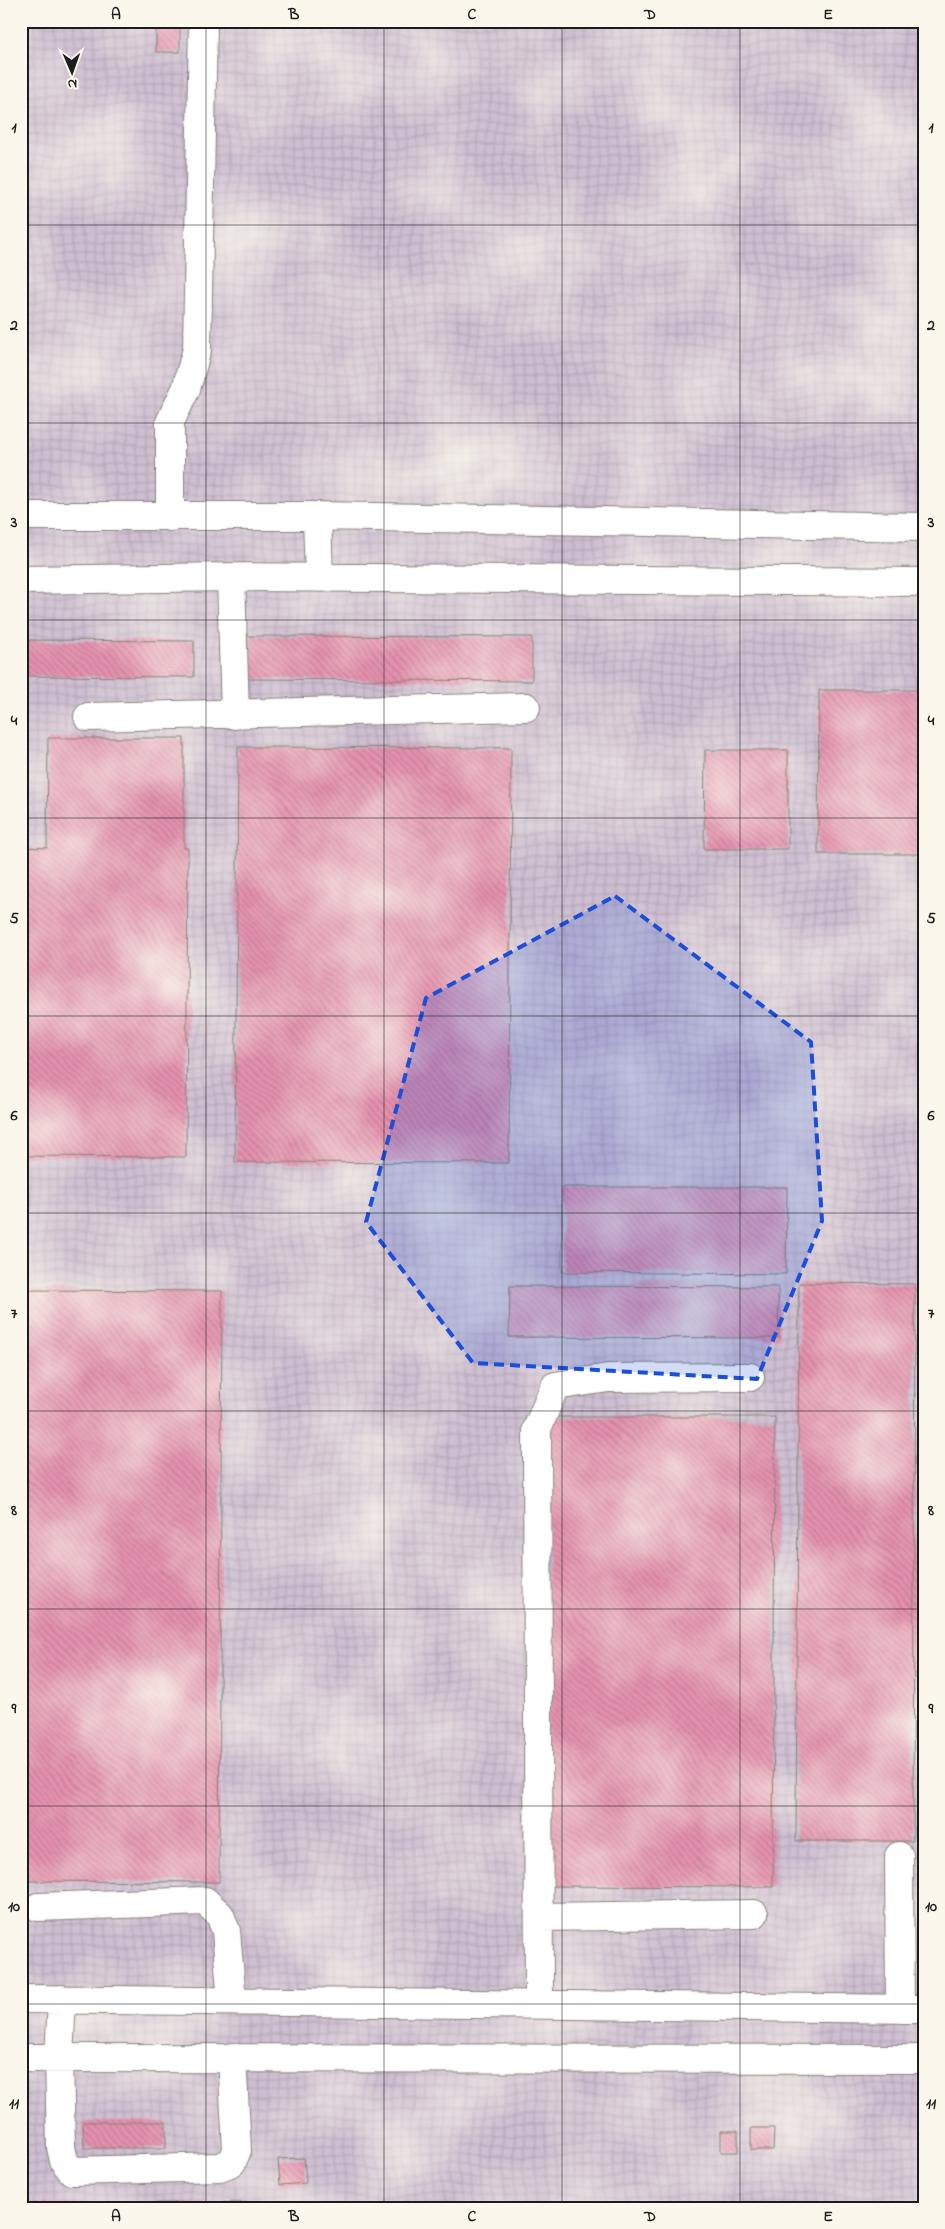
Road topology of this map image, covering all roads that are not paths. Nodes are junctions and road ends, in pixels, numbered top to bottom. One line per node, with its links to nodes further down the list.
1 (203, 21): 4 (street)
2 (21, 516): 4 (street)
3 (316, 516): 4 (street); 5 (street); 7 (street)
4 (170, 517)
5 (924, 527)
6 (231, 577): 7 (street); 8 (street); 11 (street)
7 (319, 578): 9 (street)
8 (21, 580)
9 (924, 582)
10 (526, 707): 11 (street)
11 (234, 715): 12 (street)
12 (88, 717)
13 (750, 1377): 17 (street)
14 (899, 1856): 22 (street)
15 (38, 1907): 20 (street)
16 (754, 1914): 17 (street)
17 (539, 1917): 21 (street)
18 (21, 1999): 19 (street)
19 (62, 2000): 20 (street); 24 (street)
20 (232, 2001): 21 (street)
21 (539, 2004): 22 (street)
22 (912, 2009)
23 (21, 2058): 24 (street)
24 (59, 2058): 25 (street); 25 (street)
25 (232, 2058): 26 (street)
26 (924, 2059)

